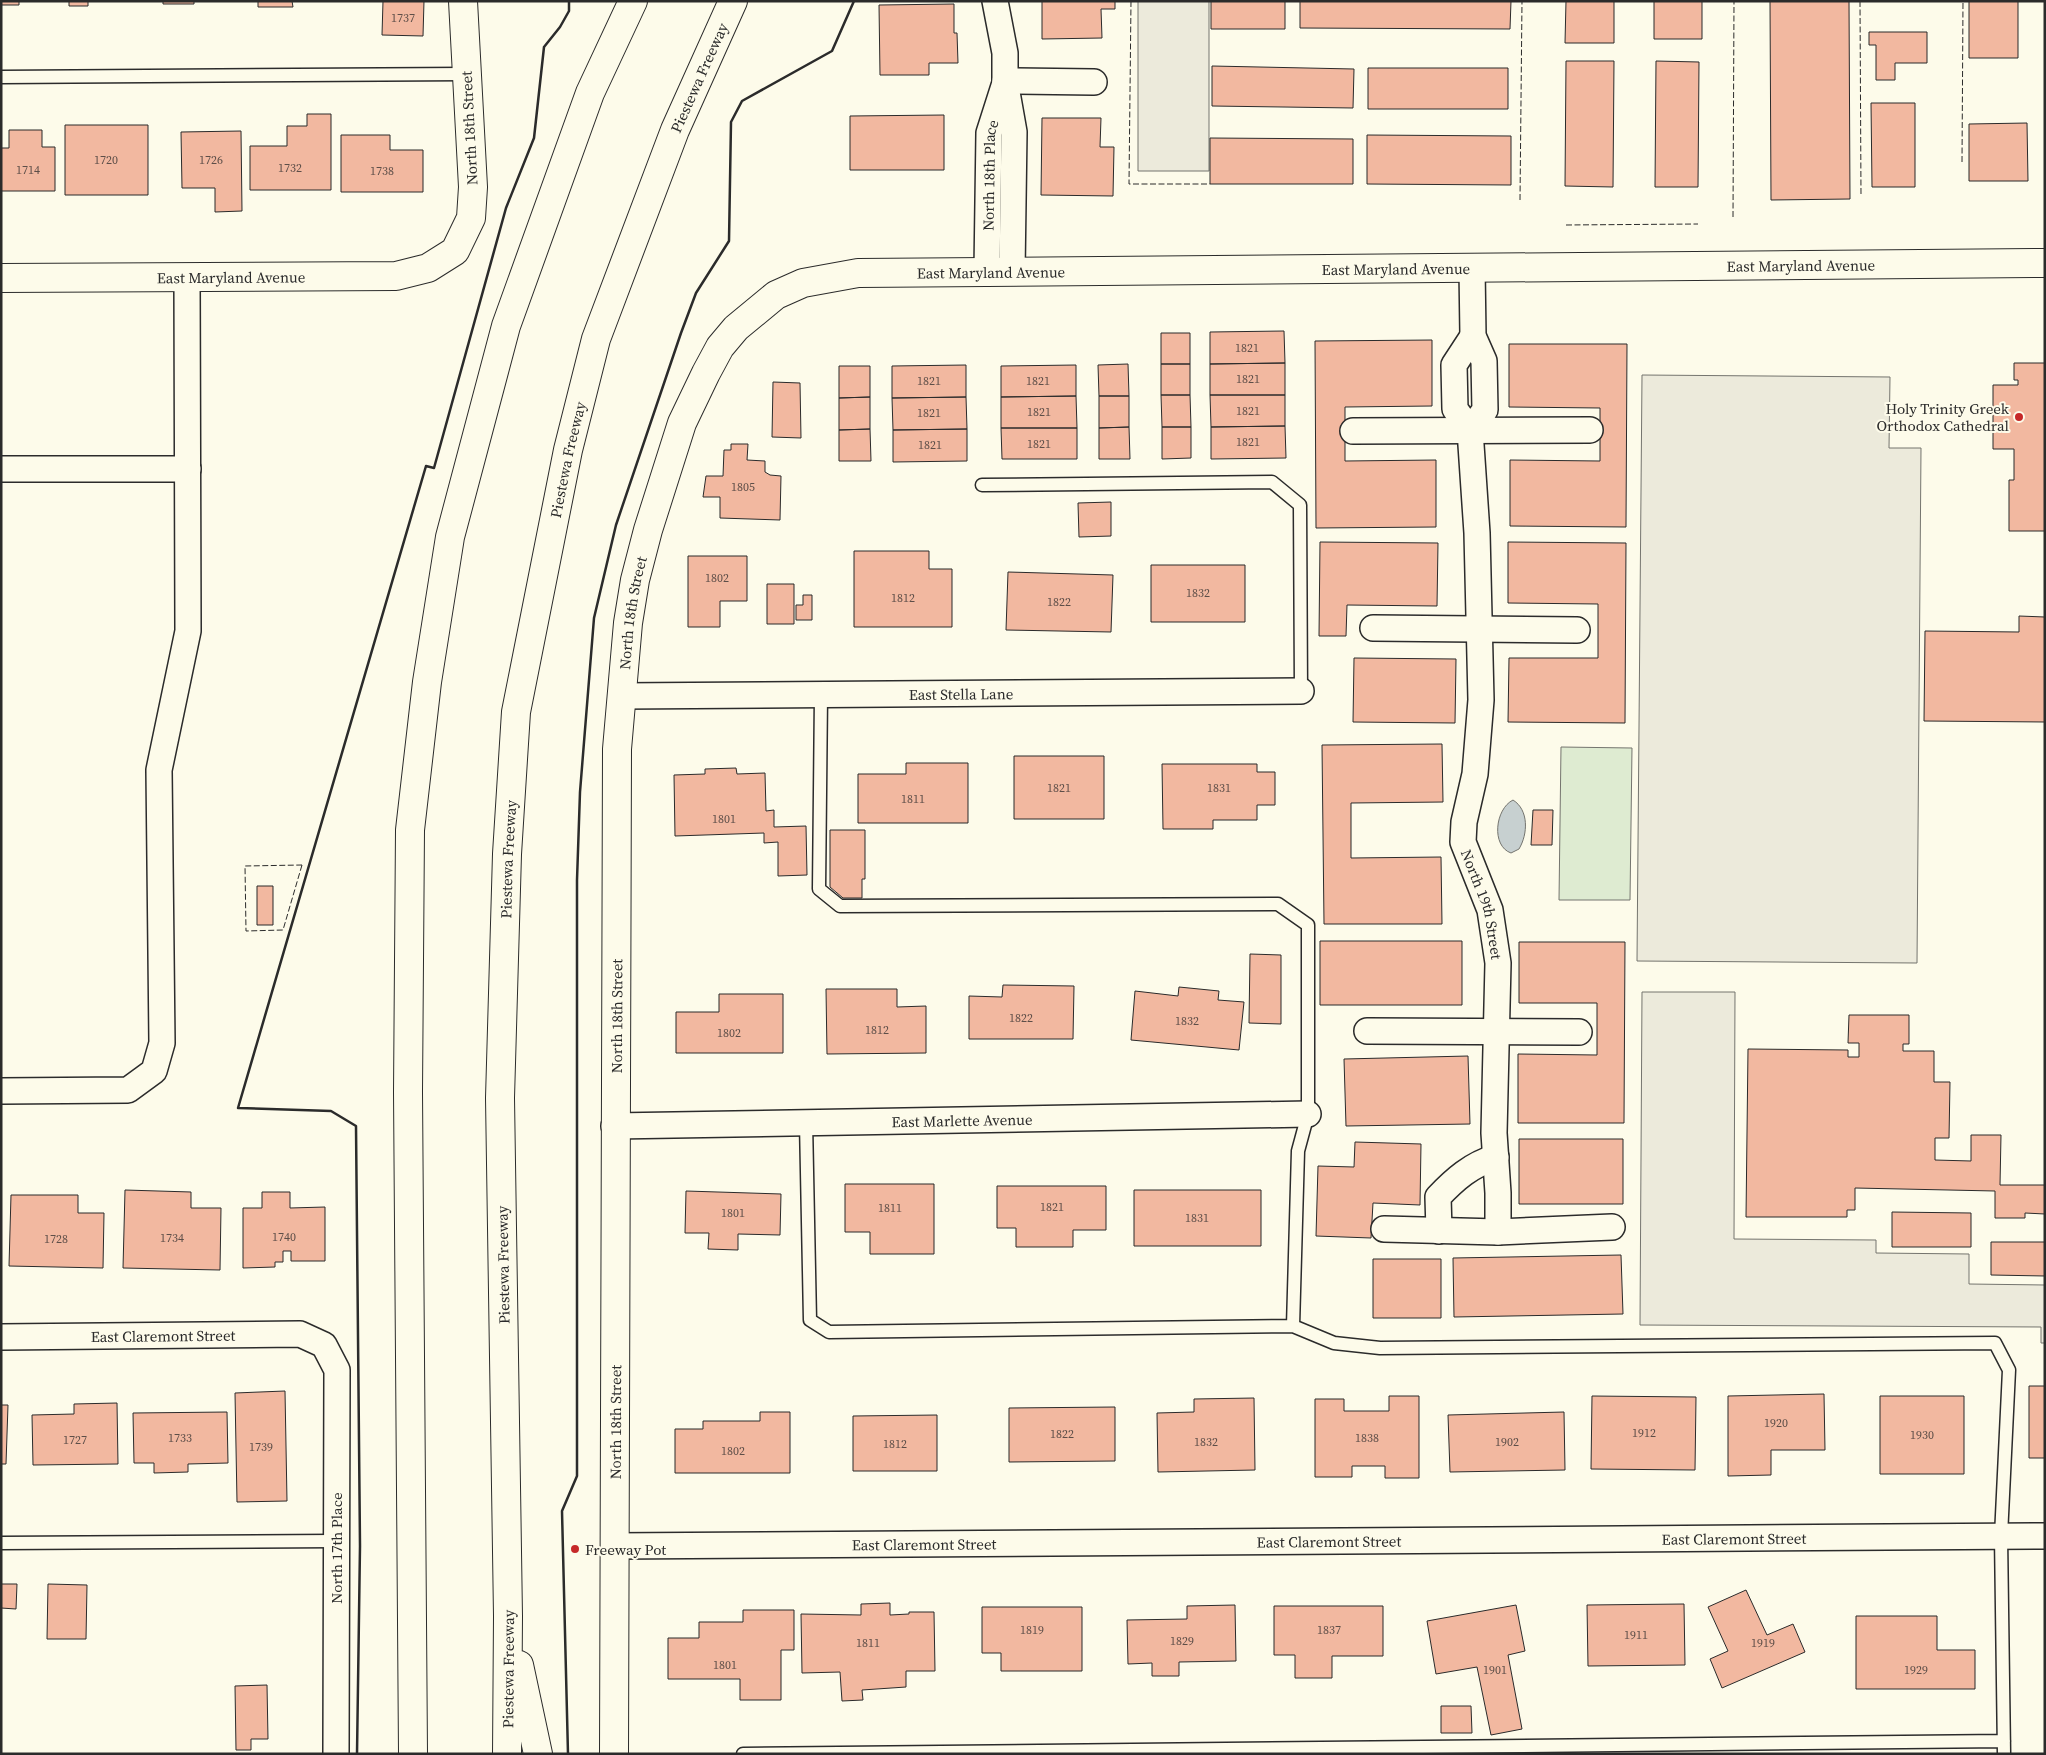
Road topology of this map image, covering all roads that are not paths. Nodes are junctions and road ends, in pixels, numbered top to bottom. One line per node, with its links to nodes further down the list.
1 (464, 1): 5 (main road, North 18th Street)
2 (633, 1): 49 (main road)
3 (733, 1): 48 (main road, Piestewa Freeway)
4 (995, 1): 7 (street, North 18th Place)
5 (467, 74): 6 (lane); 9 (main road, North 18th Street)
6 (1, 78)
7 (1005, 81): 8 (street); 12 (street, North 18th Place); 12 (street, North 18th Place)
8 (1094, 82)
9 (455, 252): 13 (main road, East Maryland Avenue)
10 (2045, 264): 11 (main road, East Maryland Avenue)
11 (1472, 268): 12 (main road, East Maryland Avenue); 16 (street)
12 (1000, 271): 15 (main road, East Maryland Avenue)
13 (187, 277): 14 (main road, East Maryland Avenue); 20 (street)
14 (1, 278)
15 (756, 310): 27 (main road, North 18th Street)
16 (1470, 430): 17 (street); 18 (street); 22 (street, North 19th Street)
17 (1590, 430)
18 (1353, 431)
19 (1, 469): 20 (street)
20 (188, 469): 31 (street)
21 (982, 485): 25 (lane)
22 (1479, 627): 23 (street); 24 (street); 29 (street, North 19th Street)
23 (1373, 628)
24 (1577, 630)
25 (1301, 691): 26 (street, East Stella Lane)
26 (821, 694): 27 (street, East Stella Lane); 32 (lane)
27 (621, 696): 34 (main road, North 18th Street)
28 (1367, 1031): 29 (street)
29 (1497, 1032): 30 (street); 35 (street, North 19th Street)
30 (1579, 1032)
31 (1, 1091)
32 (1308, 1114): 33 (street, East Marlette Avenue); 40 (lane)
33 (806, 1122): 34 (street, East Marlette Avenue); 40 (lane)
34 (614, 1126): 47 (main road, North 18th Street)
35 (1496, 1157): 38 (street); 39 (street, North 19th Street)
36 (1612, 1227): 39 (street)
37 (1384, 1229): 38 (street)
38 (1439, 1231): 39 (street)
39 (1498, 1232)
40 (1293, 1326): 43 (lane)
41 (1, 1337): 42 (street, East Claremont Street)
42 (324, 1345): 45 (street, North 17th Place)
43 (2001, 1536): 44 (street, East Claremont Street); 47 (street, East Claremont Street); 50 (lane)
44 (2045, 1536)
45 (336, 1541): 46 (lane); 51 (street, North 17th Place)
46 (1, 1543)
47 (614, 1546): 56 (main road, North 18th Street)
48 (508, 1616): 54 (main road, Piestewa Freeway); 55 (main road)
49 (413, 1637): 52 (main road); 53 (main road)
50 (2004, 1748): 57 (lane)
51 (336, 1754)
52 (396, 1754)
53 (413, 1754)
54 (507, 1754)
55 (538, 1754)
56 (614, 1754)
57 (743, 1754)

